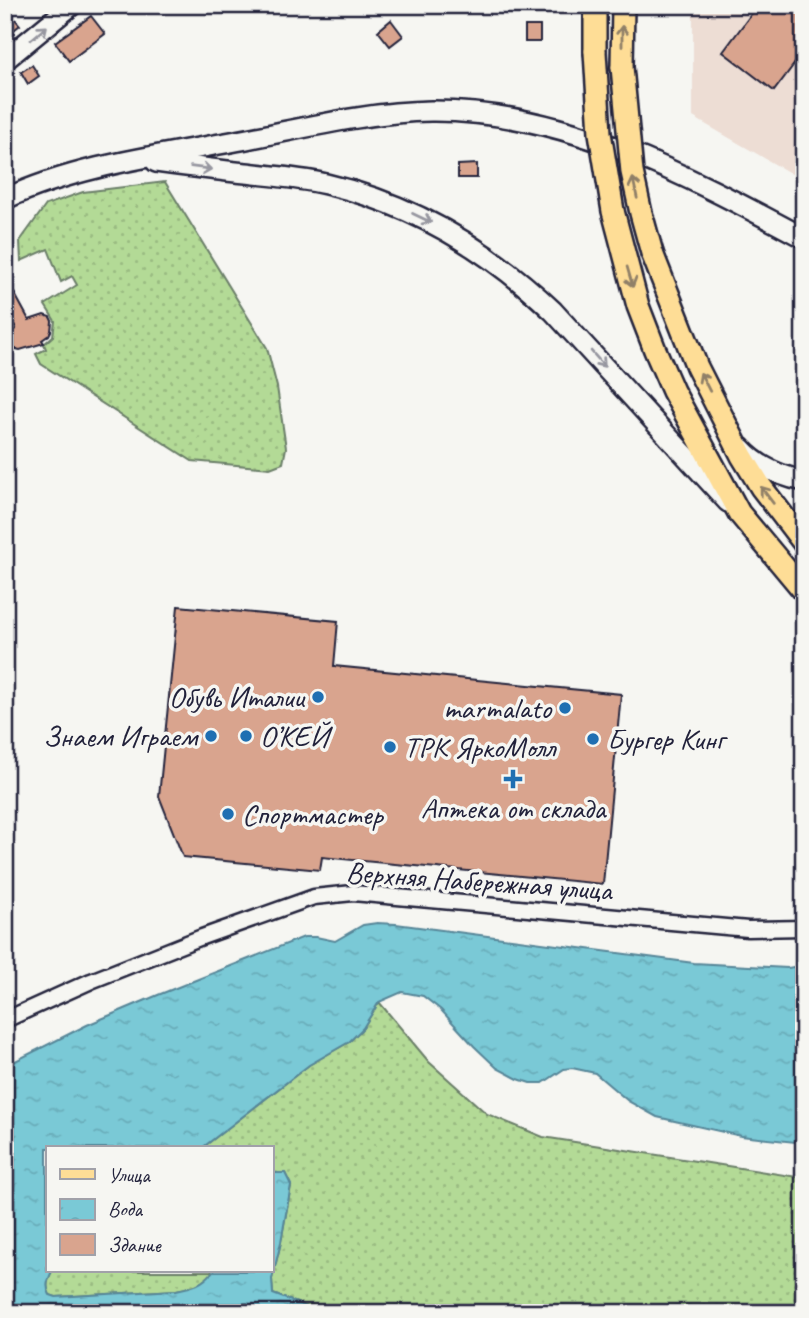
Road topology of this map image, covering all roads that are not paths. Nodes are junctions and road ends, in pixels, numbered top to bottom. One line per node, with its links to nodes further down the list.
1 (72, 5): 4 (main road, one-way to 1)
2 (595, 5): 10 (main road, one-way to 10, bridge)
3 (623, 5): 8 (main road, one-way to 3, bridge)
4 (5, 60)
5 (134, 159): 6 (main road); 7 (main road); 10 (main road, one-way to 10)
6 (5, 199)
7 (804, 238)
8 (737, 443): 9 (main road); 11 (main road, one-way to 8)
9 (804, 481)
10 (739, 513): 12 (main road)
11 (804, 543)
12 (804, 591)
13 (804, 928): 14 (street, Верхняя Набережная улица)
14 (5, 1020)

